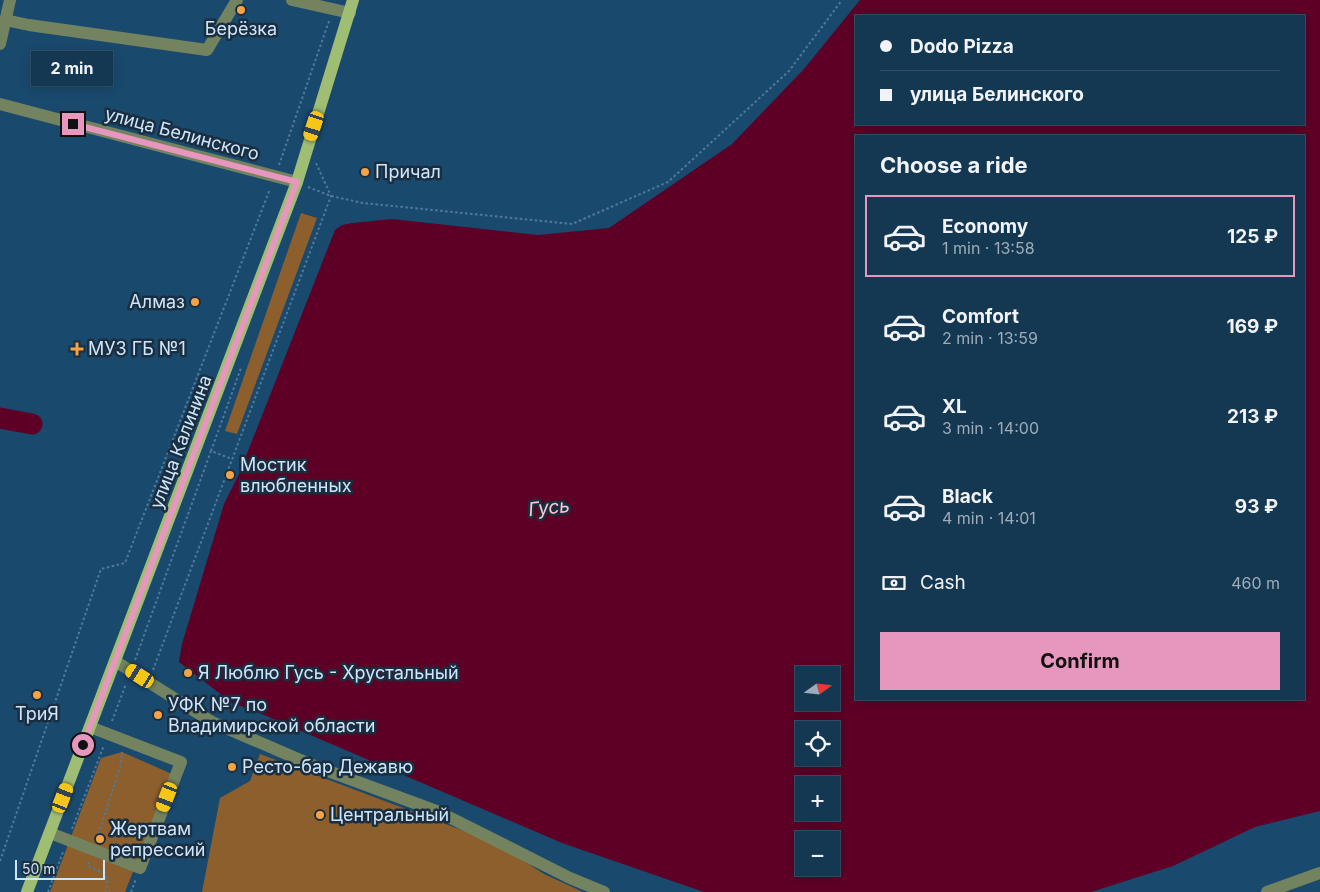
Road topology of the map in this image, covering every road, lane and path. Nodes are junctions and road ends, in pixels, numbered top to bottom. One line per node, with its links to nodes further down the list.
1 (10, 0): 8 (street)
2 (237, 0): 8 (street)
3 (292, 0): 6 (street)
4 (353, 0): 7 (main road, улица Калинина)
5 (842, 0): 13 (path)
6 (333, 9): 7 (street); 11 (path)
7 (350, 13): 12 (main road, улица Калинина)
8 (5, 20): 9 (street)
9 (0, 44)
10 (0, 104): 11 (street, улица Белинского)
11 (275, 177): 12 (street, улица Белинского); 24 (path)
12 (297, 182): 13 (path); 15 (main road, улица Калинина)
13 (331, 196): 14 (path)
14 (233, 459): 16 (path); 17 (path)
15 (115, 661): 16 (street); 18 (main road, улица Калинина)
16 (131, 671): 17 (street); 19 (path)
17 (149, 682): 29 (street)
18 (90, 727): 19 (street); 21 (main road, улица Калинина)
19 (108, 734): 20 (street); 22 (path)
20 (123, 740): 23 (path); 23 (street)
21 (50, 833): 22 (street); 26 (main road, улица Калинина)
22 (68, 840): 23 (street); 27 (path)
23 (92, 854): 28 (path)
24 (0, 861)
25 (1320, 873): 30 (street)
26 (27, 892)
27 (49, 892)
28 (106, 892)
29 (604, 892)
30 (1267, 892)

